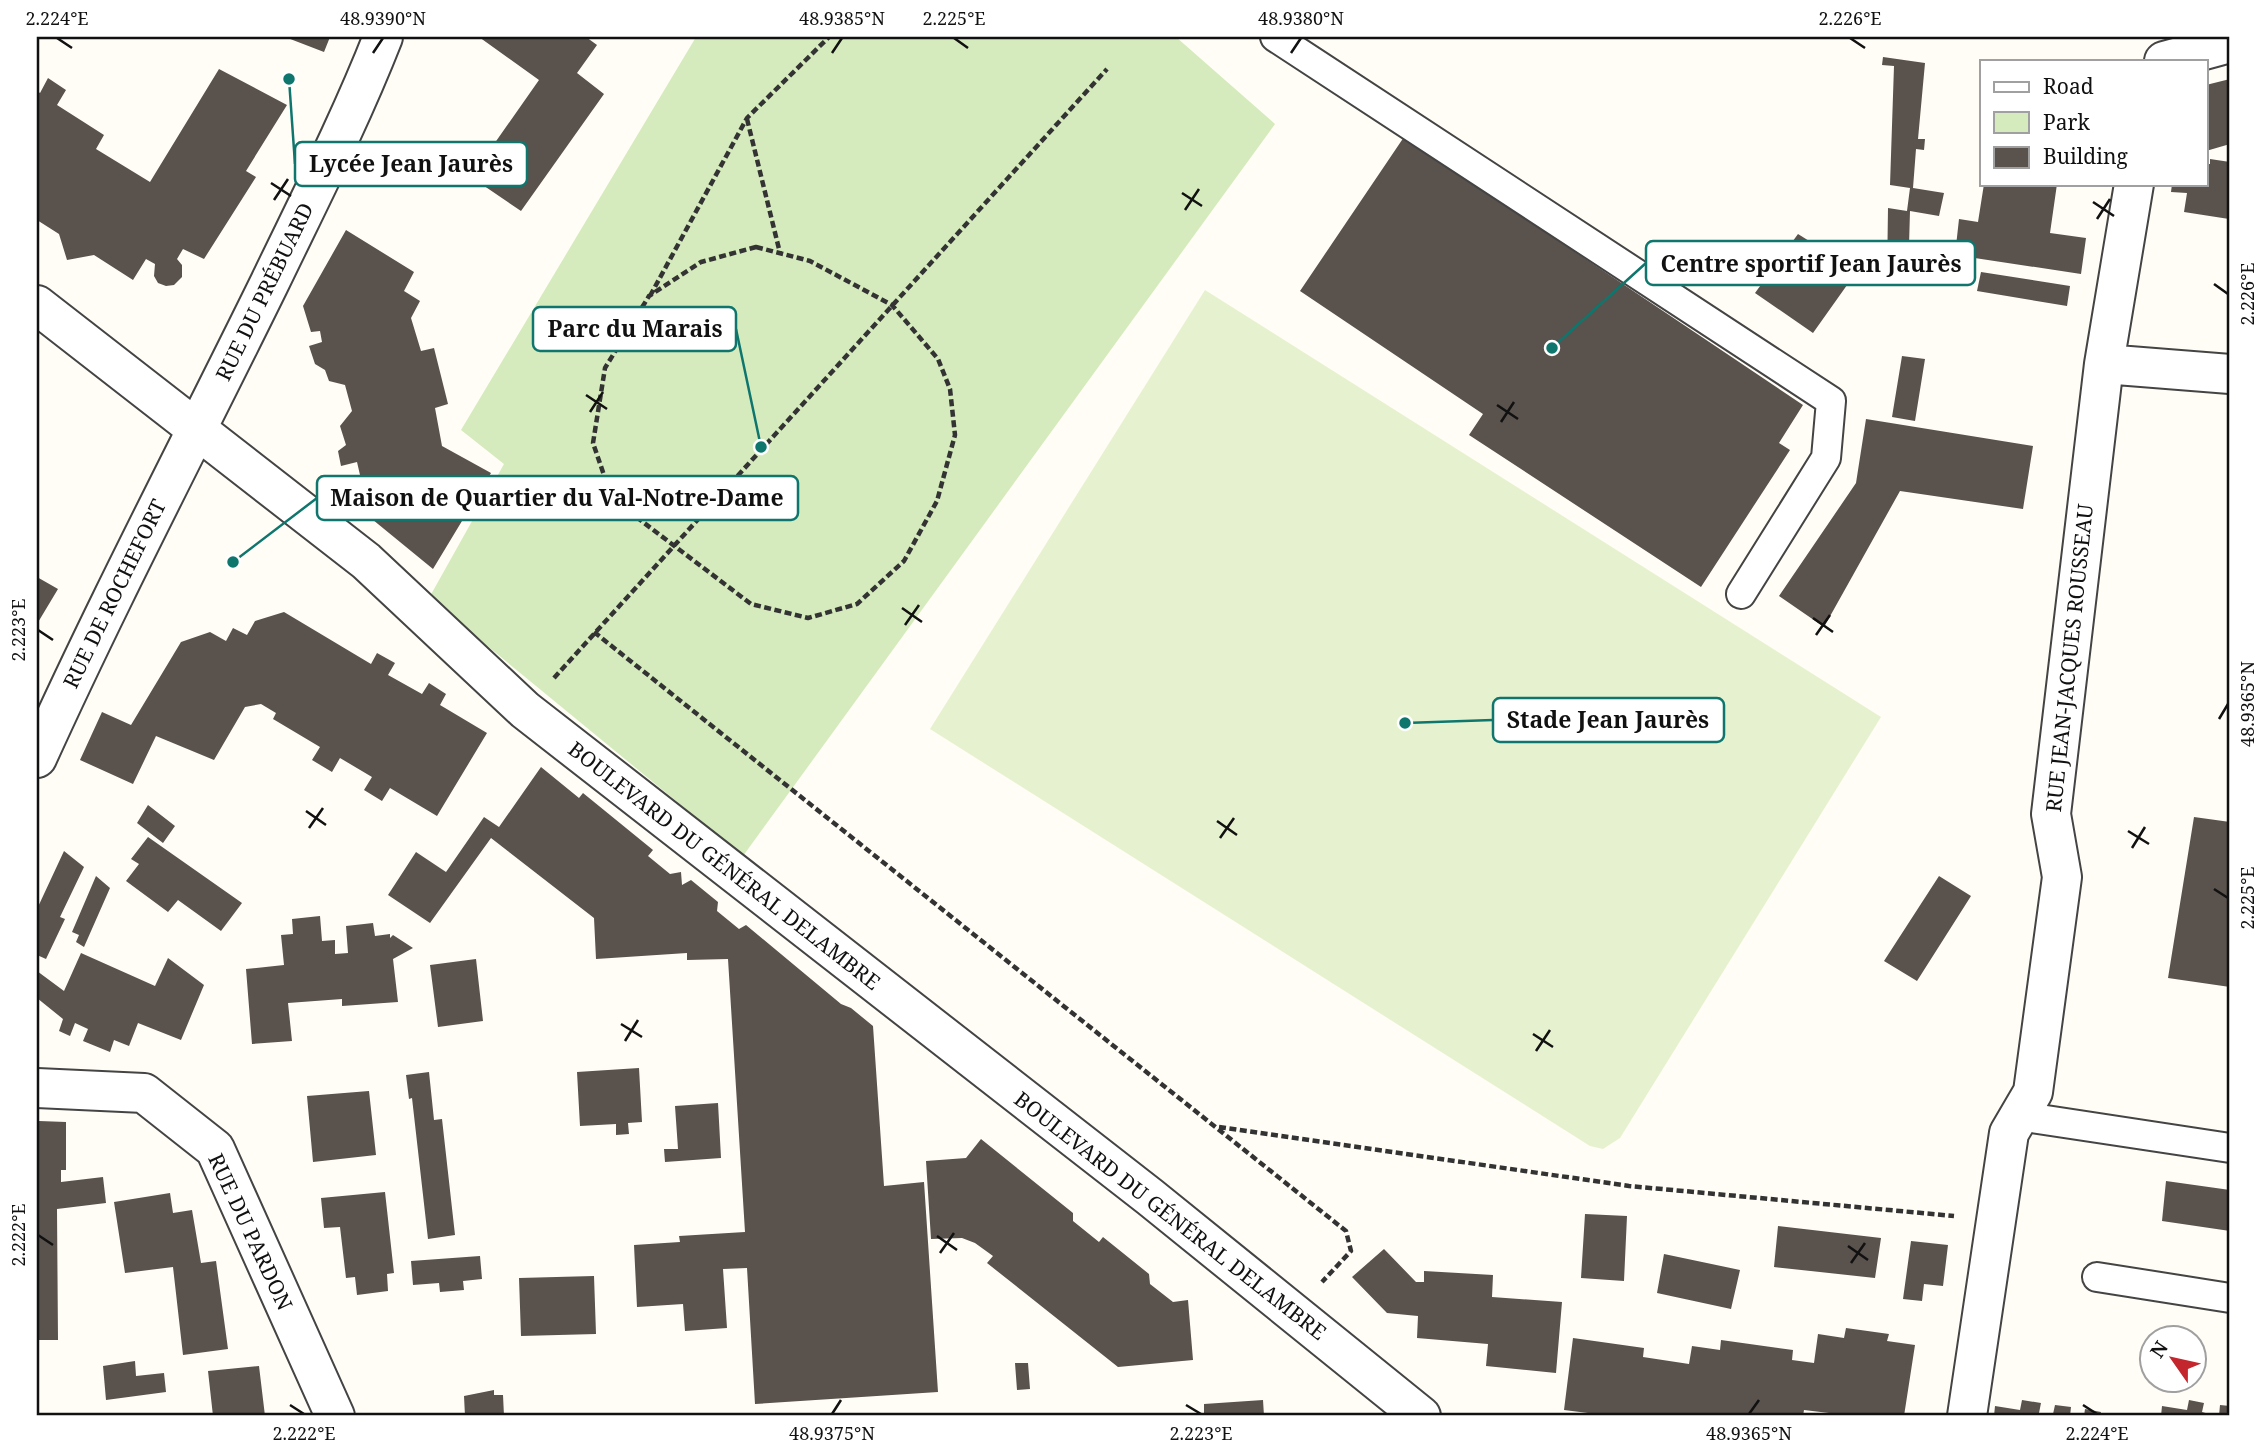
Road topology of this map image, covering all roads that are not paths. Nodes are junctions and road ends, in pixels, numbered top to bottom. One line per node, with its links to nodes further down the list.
1 (383, 37): 11 (street, RUE DU PRÉBUARD)
2 (1275, 37): 12 (lane)
3 (2158, 37): 5 (street)
4 (2230, 43): 6 (street)
5 (2155, 60)
6 (2168, 60)
7 (2134, 186): 9 (street, RUE JEAN-JACQUES ROUSSEAU)
8 (37, 305): 11 (street, BOULEVARD DU GÉNÉRAL DELAMBRE)
9 (2104, 364): 10 (street); 15 (street, RUE JEAN-JACQUES ROUSSEAU)
10 (2230, 374)
11 (197, 431): 13 (street, RUE DE ROCHEFORT); 20 (street, BOULEVARD DU GÉNÉRAL DELAMBRE)
12 (1741, 594)
13 (37, 758)
14 (37, 1088): 19 (street, RUE DU PARDON)
15 (2019, 1116): 16 (lane); 21 (street, RUE JEAN-JACQUES ROUSSEAU)
16 (2230, 1148)
17 (2096, 1277): 18 (lane)
18 (2230, 1298)
19 (335, 1416)
20 (1421, 1416)
21 (1967, 1416)

